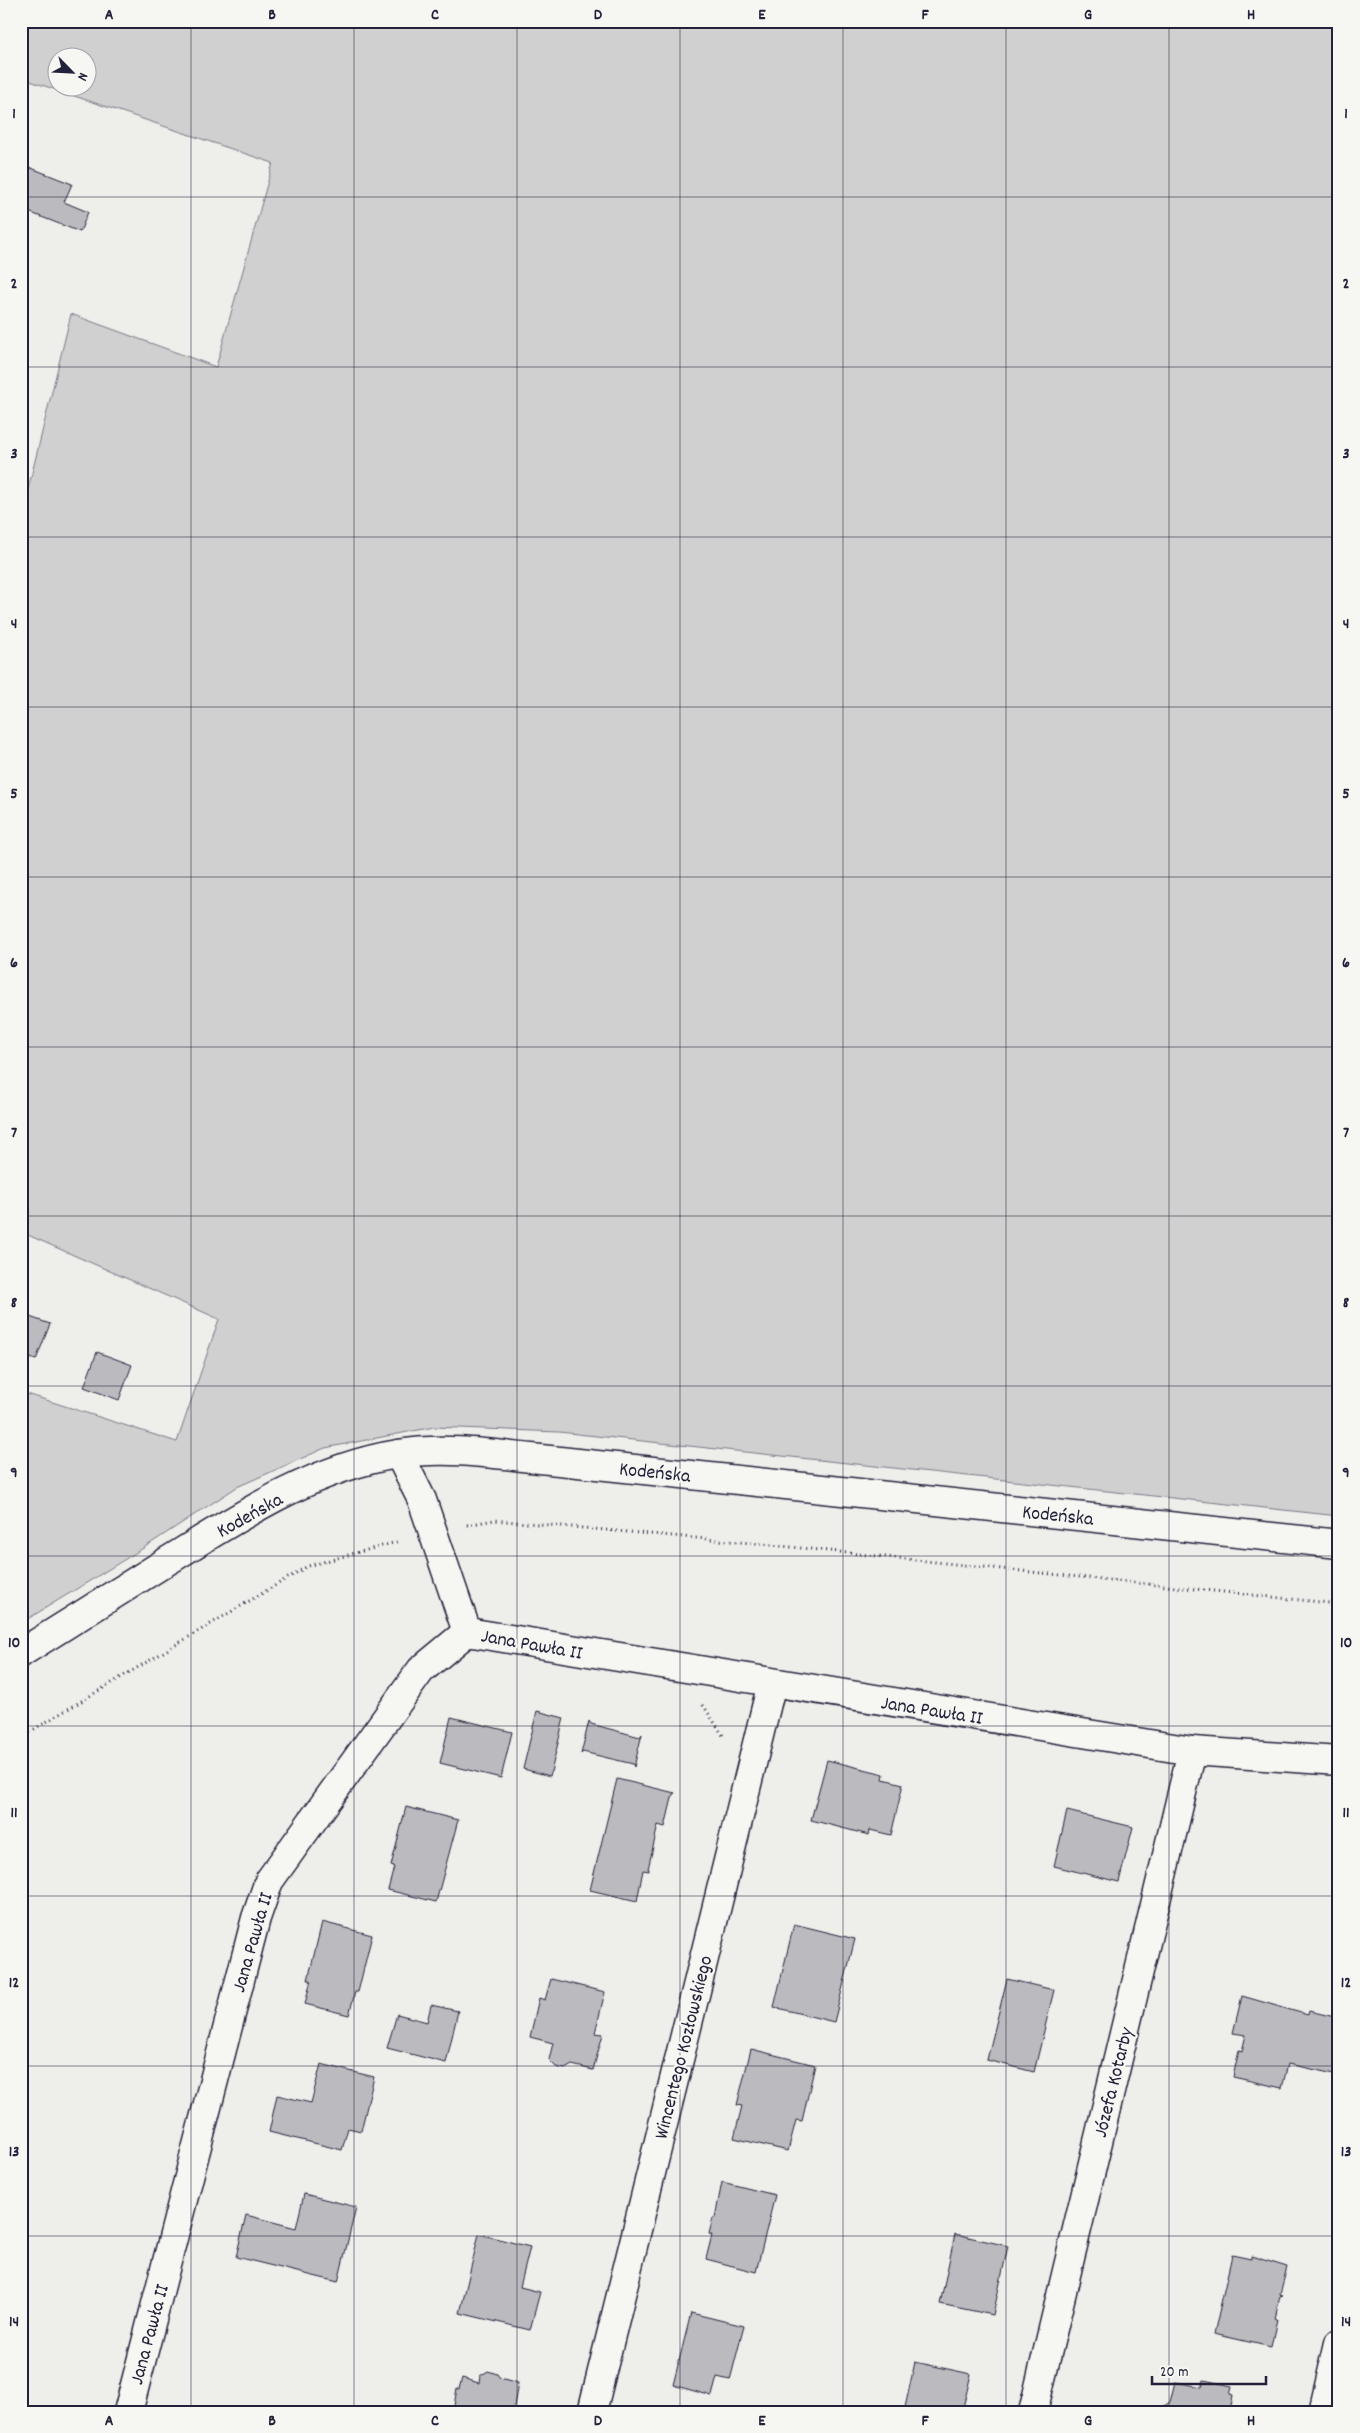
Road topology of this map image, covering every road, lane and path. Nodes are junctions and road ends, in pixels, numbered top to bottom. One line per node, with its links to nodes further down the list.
1 (399, 1454): 2 (street); 3 (street, Kodeńska); 6 (street, Kodeńska)
2 (433, 1532): 4 (path); 5 (street); 9 (path)
3 (1339, 1544)
4 (1339, 1604)
5 (467, 1632): 7 (street, Jana Pawła II); 14 (street, Jana Pawła II)
6 (21, 1653)
7 (772, 1683): 11 (street, Jana Pawła II); 15 (street, Wincentego Kozłowskiego)
8 (700, 1700): 10 (path)
9 (21, 1737)
10 (725, 1746)
11 (1192, 1751): 12 (street, Jana Pawła II); 16 (street, Józefa Kotarby)
12 (1339, 1761)
13 (1339, 2343): 17 (street)
14 (128, 2412)
15 (592, 2412)
16 (1033, 2412)
17 (1323, 2412)

